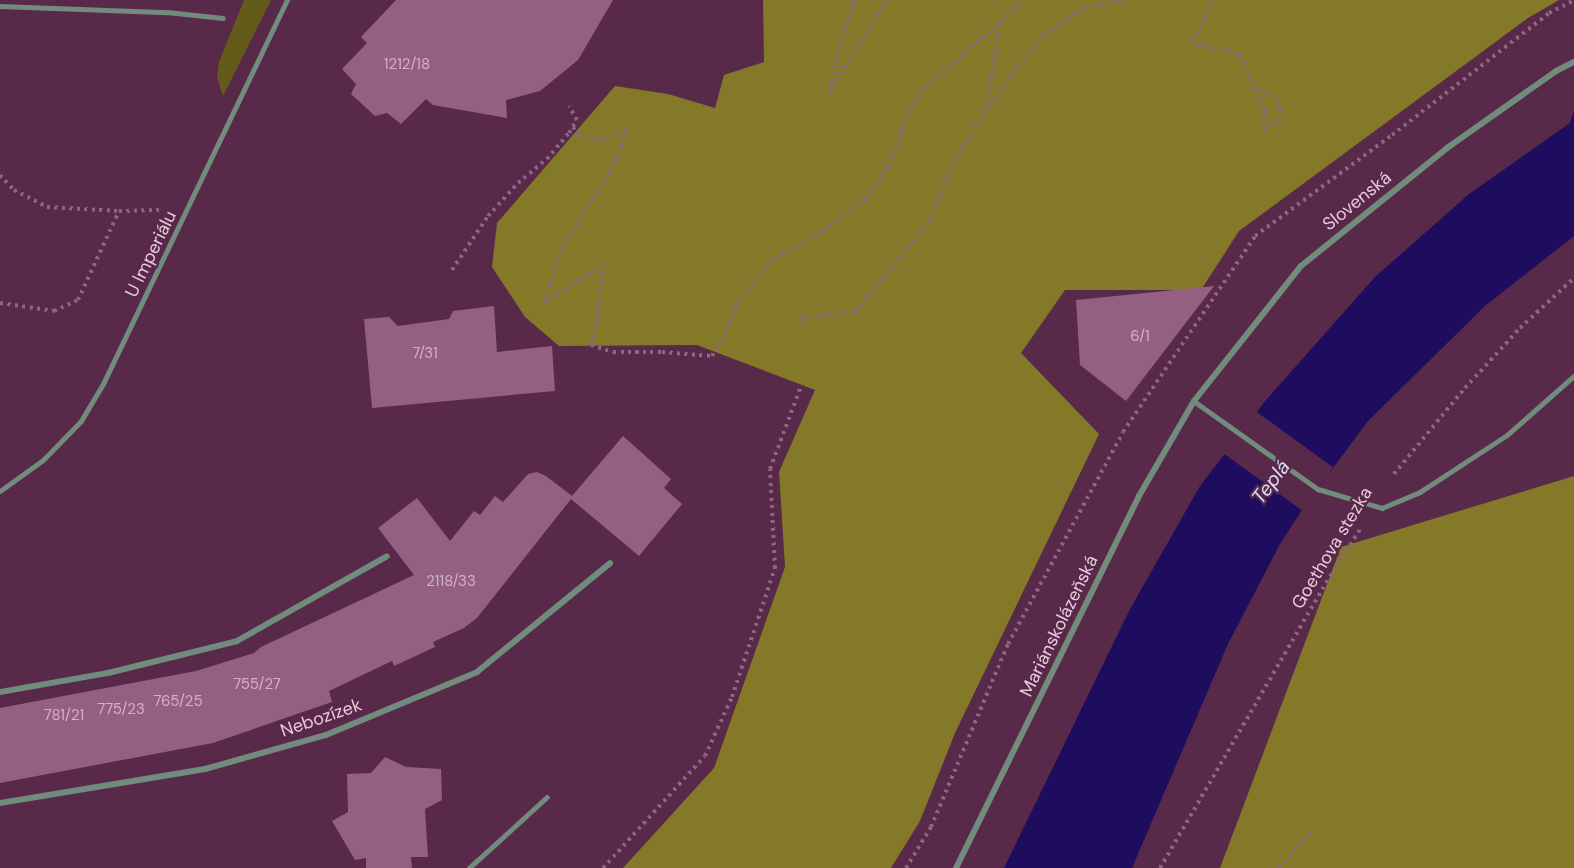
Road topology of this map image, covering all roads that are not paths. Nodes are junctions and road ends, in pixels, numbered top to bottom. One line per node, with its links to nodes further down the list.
1 (286, 0): 7 (lane, U Imperiálu)
2 (0, 6): 3 (lane)
3 (223, 18)
4 (1574, 62): 6 (street, Slovenská)
5 (1574, 376): 6 (lane)
6 (1194, 401): 14 (street, Mariánskolázeňská)
7 (0, 491)
8 (387, 556): 10 (street)
9 (610, 563): 12 (street, Nebozízek)
10 (0, 692)
11 (547, 797): 13 (lane)
12 (0, 803)
13 (469, 868)
14 (956, 868)

